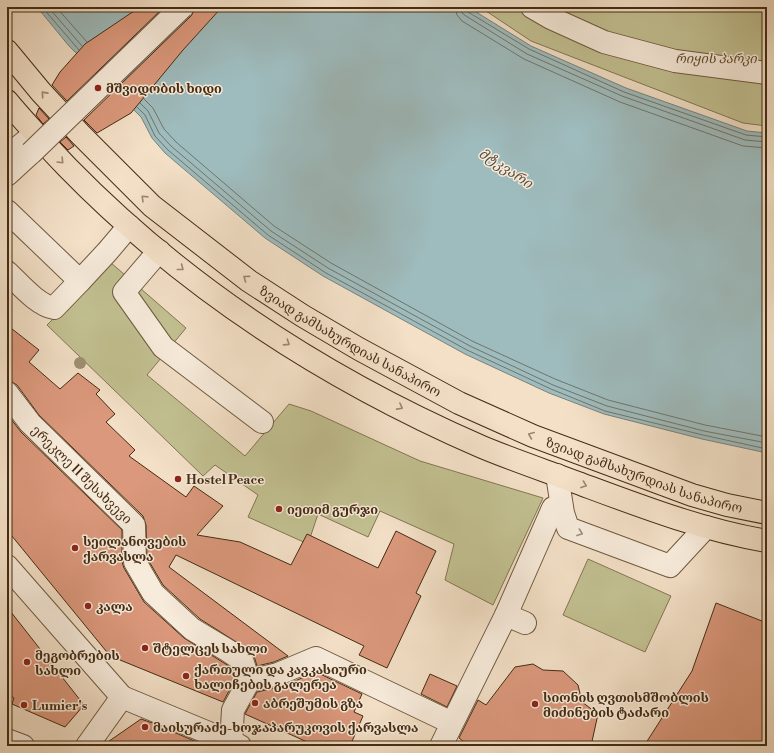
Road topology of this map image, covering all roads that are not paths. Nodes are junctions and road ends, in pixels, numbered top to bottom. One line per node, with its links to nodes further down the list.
1 (182, 7): 8 (street, bridge)
2 (532, 7): 4 (street)
3 (7, 50): 18 (highway, ზვიად გამსახურდიას სანაპირო, one-way to 3)
4 (767, 73)
5 (7, 101): 6 (highway, ზვიად გამსახურდიას სანაპირო)
6 (35, 134): 7 (street); 10 (highway, ზვიად გამსახურდიას სანაპირო, one-way to 10)
7 (7, 156)
8 (7, 175)
9 (7, 211): 13 (street)
10 (129, 226): 11 (highway, ზვიად გამსახურდიას სანაპირო); 13 (street)
11 (159, 251): 15 (street); 16 (highway, ზვიად გამსახურდიას სანაპირო, one-way to 16)
12 (7, 272): 13 (street)
13 (80, 281)
14 (7, 393): 24 (street, ერეკლე II შესახვევი)
15 (262, 422)
16 (557, 475): 19 (highway, ზვიად გამსახურდიას სანაპირო, one-way to 19); 19 (street, one-way to 19)
17 (553, 508): 22 (street)
18 (767, 513)
19 (706, 527): 20 (highway, ზვიად გამსახურდიას სანაპირო)
20 (767, 541)
21 (7, 566): 25 (street)
22 (506, 614): 23 (street); 26 (street)
23 (526, 623)
24 (249, 681): 26 (street); 28 (street)
25 (122, 697): 28 (street); 30 (street)
26 (452, 722): 31 (street)
27 (7, 740): 29 (street)
28 (235, 744)
29 (24, 746)
30 (87, 746)
31 (441, 746)

